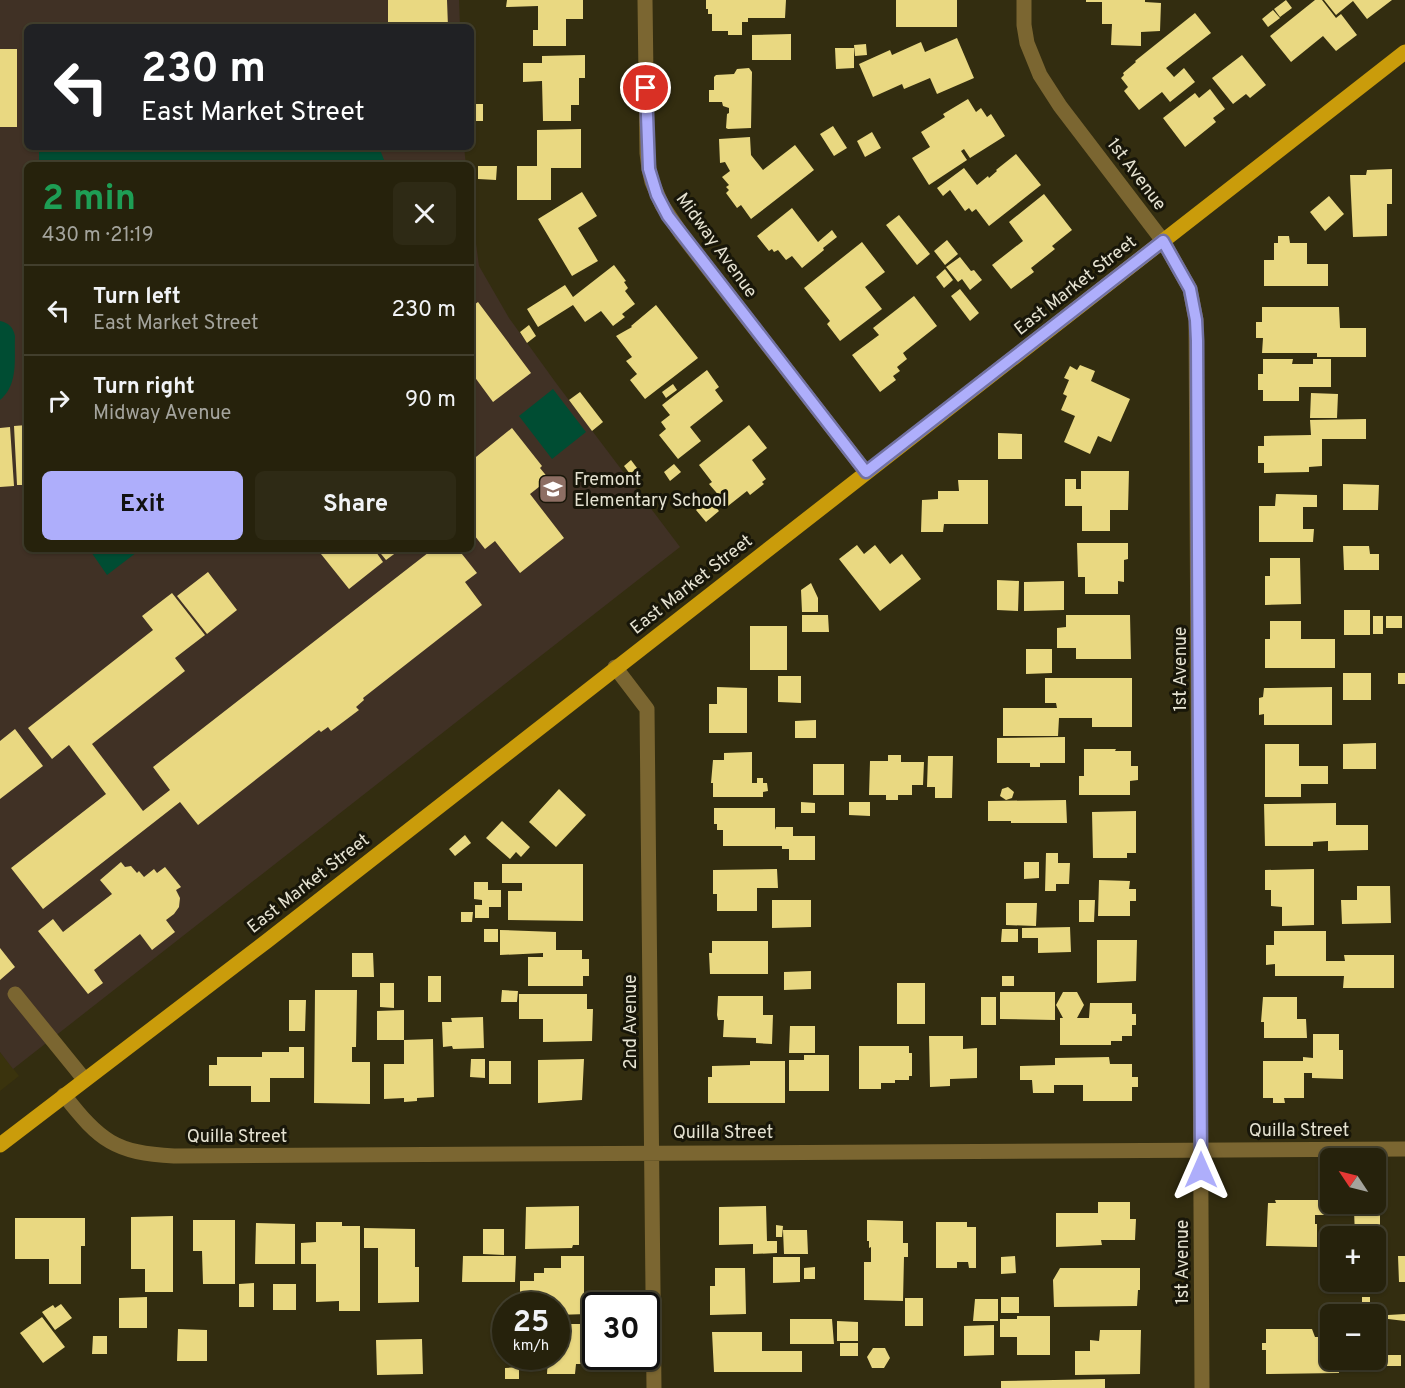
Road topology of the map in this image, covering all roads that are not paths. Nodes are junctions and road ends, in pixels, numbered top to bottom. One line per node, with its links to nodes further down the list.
1 (645, 0): 5 (street, Midway Avenue)
2 (1024, 0): 4 (street, 1st Avenue)
3 (1405, 52): 4 (main road, East Market Street)
4 (1163, 241): 5 (main road, East Market Street); 12 (street, 1st Avenue)
5 (866, 472): 6 (main road, East Market Street)
6 (615, 667): 8 (main road, East Market Street); 13 (street, 2nd Avenue)
7 (15, 994): 8 (street)
8 (84, 1080): 9 (main road, East Market Street)
9 (64, 1095): 10 (main road, East Market Street); 13 (street, Quilla Street)
10 (0, 1145)
11 (1405, 1149): 12 (street, Quilla Street)
12 (1201, 1150): 13 (street, Quilla Street); 15 (street, 1st Avenue)
13 (650, 1152): 14 (street, 2nd Avenue)
14 (654, 1388)
15 (1202, 1388)

